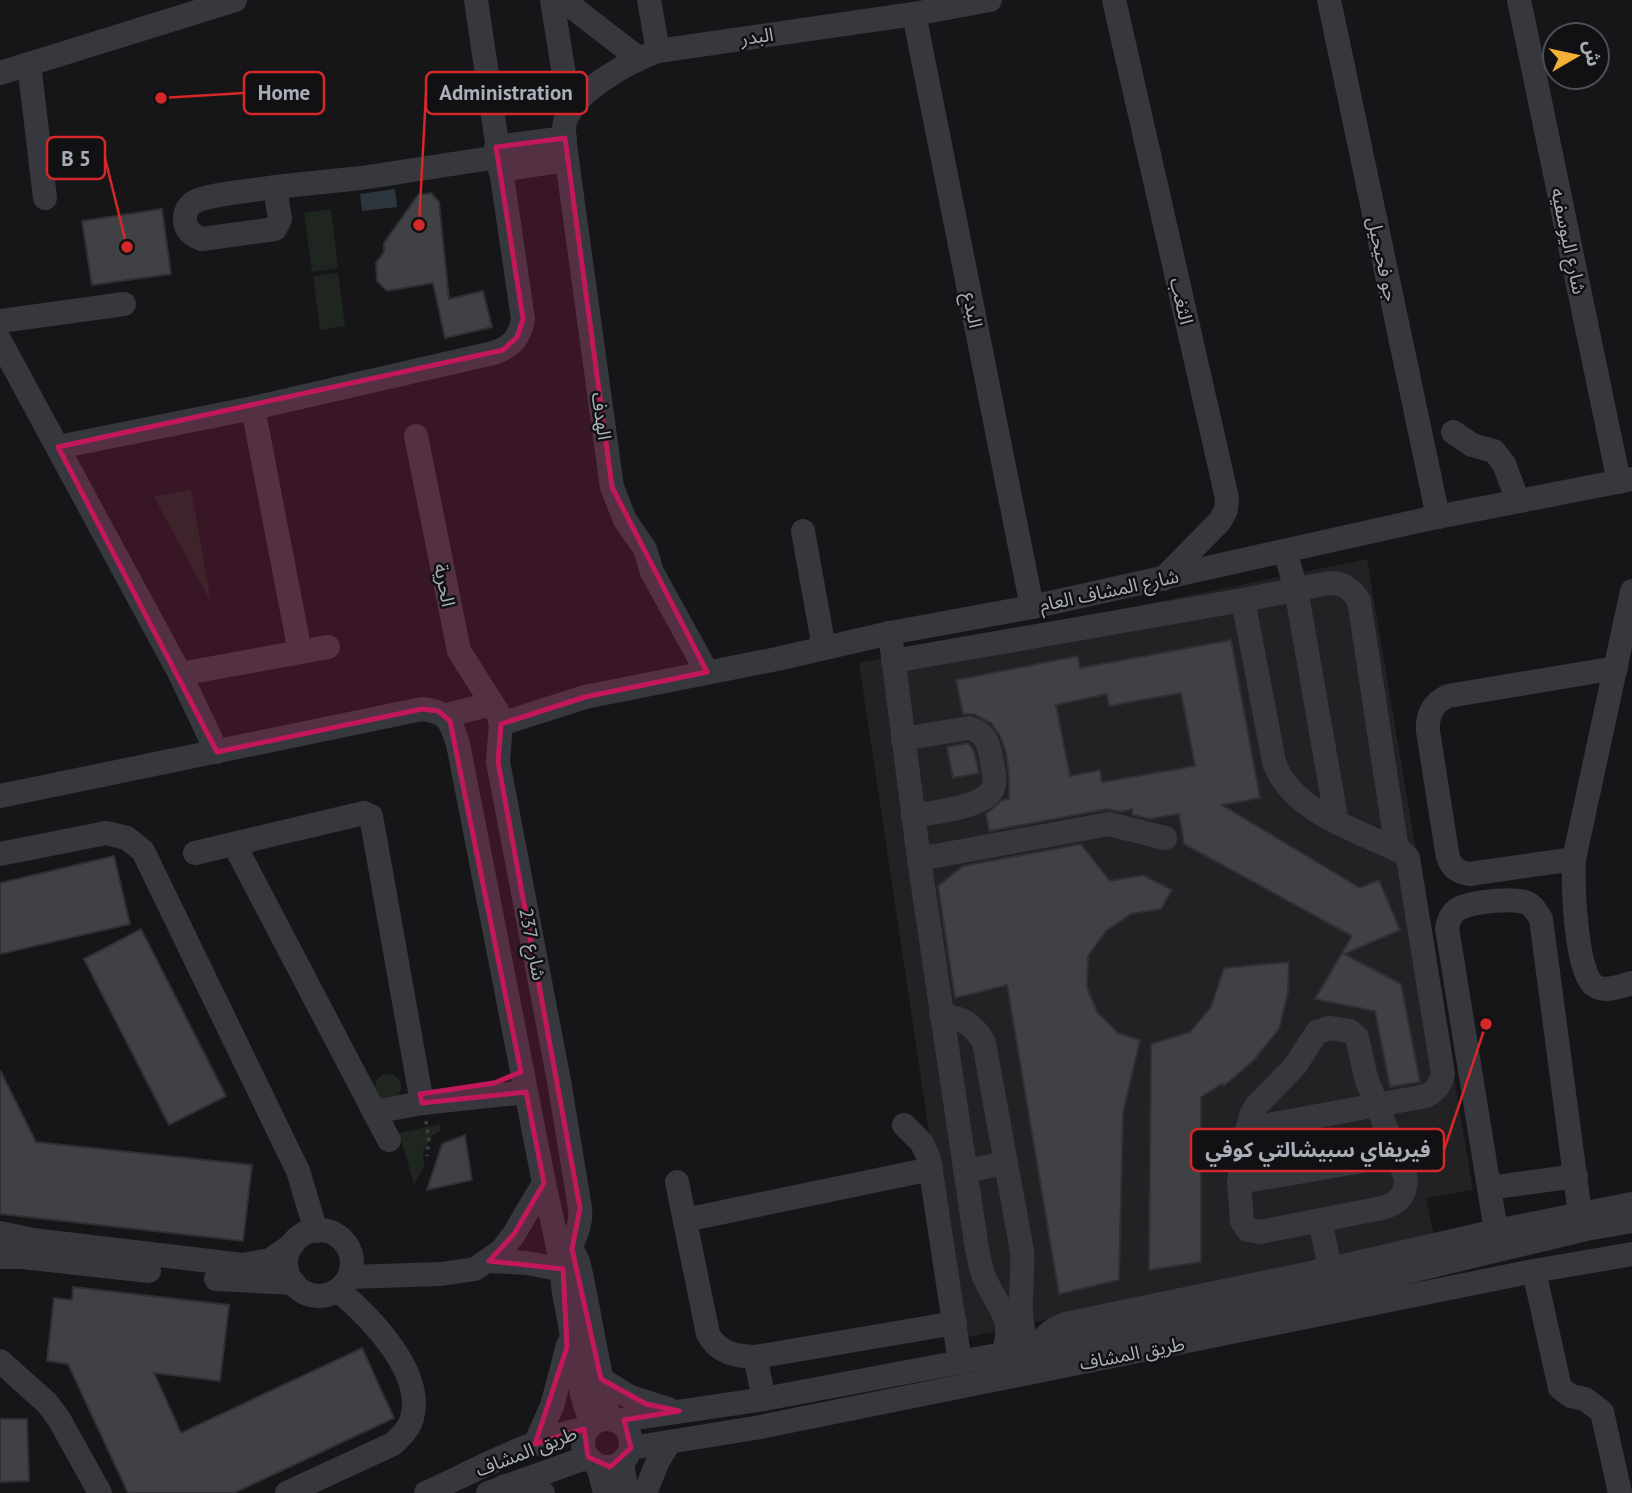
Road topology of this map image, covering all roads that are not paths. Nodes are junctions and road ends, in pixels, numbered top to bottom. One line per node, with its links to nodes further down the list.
1 (235, 0): 12 (street)
2 (476, 0): 16 (street)
3 (552, 0): 14 (street)
4 (563, 0): 11 (street)
5 (990, 0): 10 (street, البدر)
6 (1114, 0): 31 (street, الثغب)
7 (1329, 0): 28 (street, جو فحيحيل)
8 (1519, 0): 26 (street, شارع اليوسفيه)
9 (651, 11): 11 (street)
10 (914, 14): 11 (street, البدر); 35 (street, البدع)
11 (648, 55): 14 (street, البدر)
12 (29, 64): 13 (street); 18 (street)
13 (0, 73)
14 (570, 111): 15 (street)
15 (566, 149): 16 (street); 42 (street, الهدف)
16 (498, 158): 17 (street); 22 (street)
17 (275, 187)
18 (45, 198)
19 (124, 304): 20 (street)
20 (0, 321)
21 (0, 341): 25 (street)
22 (253, 408): 25 (street); 39 (street)
23 (1454, 432): 27 (street)
24 (416, 436): 44 (street, الحرية)
25 (58, 447): 43 (street)
26 (1625, 480): 27 (street, شارع المشاف العام)
27 (1518, 501): 28 (street, شارع المشاف العام)
28 (1438, 517): 30 (street, شارع المشاف العام)
29 (803, 531): 38 (street)
30 (1285, 551): 31 (street, شارع المشاف العام); 32 (street)
31 (1163, 579): 35 (street, شارع المشاف العام)
32 (1296, 589): 34 (street); 50 (street); 53 (street)
33 (1632, 591): 41 (street)
34 (1243, 600): 40 (street); 50 (street)
35 (1032, 607): 36 (street, شارع المشاف العام)
36 (890, 633): 38 (street, شارع المشاف العام); 40 (street)
37 (328, 647): 39 (street)
38 (824, 648): 42 (street, شارع المشاف العام)
39 (300, 652): 43 (street)
40 (893, 661): 46 (street)
41 (1616, 668): 57 (street); 57 (street)
42 (707, 673): 44 (street, شارع المشاف العام)
43 (180, 674): 47 (street)
44 (496, 714): 45 (street); 87 (street, شارع 237)
45 (444, 716): 47 (street); 60 (street)
46 (903, 739): 49 (street); 49 (street)
47 (217, 752): 48 (street)
48 (0, 796)
49 (913, 816): 56 (street)
50 (1337, 823): 53 (street)
51 (1165, 838): 56 (street)
52 (233, 844): 55 (street); 61 (street); 63 (street)
53 (1397, 850): 62 (street)
54 (0, 853): 81 (street)
55 (195, 853)
56 (919, 859): 59 (street)
57 (1574, 859): 58 (street)
58 (1632, 983)
59 (941, 1015): 68 (street); 70 (street)
60 (523, 1082): 61 (street); 74 (street)
61 (421, 1098): 63 (street)
62 (1376, 1105): 65 (street); 65 (street); 67 (street)
63 (374, 1112): 66 (street)
64 (904, 1125): 69 (street)
65 (1247, 1129): 73 (street)
66 (389, 1140)
67 (1398, 1155): 73 (street); 79 (street)
68 (1006, 1163): 70 (street); 95 (street)
69 (931, 1170): 78 (street); 93 (street)
70 (965, 1171): 96 (street)
71 (1576, 1176): 75 (street); 75 (street); 77 (street)
72 (677, 1182): 78 (street)
73 (1240, 1182): 79 (street)
74 (544, 1184): 87 (street); 88 (street)
75 (1489, 1188): 82 (street)
76 (1632, 1204): 77 (street)
77 (1580, 1214): 82 (street)
78 (685, 1220): 97 (street)
79 (1320, 1220): 89 (street)
80 (1632, 1221): 95 (street, طريق المشاف)
81 (316, 1231): 84 (street); 92 (street)
82 (1496, 1231): 89 (street)
83 (0, 1233): 84 (street)
84 (293, 1244): 91 (street)
85 (1632, 1254): 90 (street, طريق المشاف)
86 (0, 1257): 91 (street)
87 (567, 1260): 88 (street); 94 (street, شارع 237); 100 (street)
88 (489, 1261): 92 (street)
89 (1330, 1269): 95 (street)
90 (1534, 1271): 104 (street, طريق المشاف); 115 (street)
91 (294, 1283): 92 (street)
92 (344, 1283): 109 (street)
93 (955, 1323): 97 (street); 98 (street)
94 (570, 1326): 103 (street, شارع 237); 105 (street)
95 (1034, 1350): 96 (street, طريق المشاف)
96 (1003, 1354): 98 (street, طريق المشاف)
97 (755, 1357): 101 (street)
98 (960, 1362): 101 (street, طريق المشاف)
99 (4, 1369): 108 (street)
100 (601, 1379): 102 (street); 103 (street)
101 (764, 1399): 102 (street, طريق المشاف)
102 (679, 1411): 103 (street, طريق المشاف)
103 (601, 1423): 105 (street, طريق المشاف); 106 (street); 106 (street)
104 (669, 1443): 106 (street, طريق المشاف); 114 (street)
105 (535, 1444): 110 (street, طريق المشاف)
106 (610, 1458): 107 (street, طريق المشاف); 112 (street); 113 (street)
107 (496, 1489): 111 (street)
108 (100, 1493)
109 (286, 1493)
110 (426, 1493)
111 (543, 1493)
112 (605, 1493)
113 (627, 1493)
114 (645, 1493)
115 (1620, 1493)

